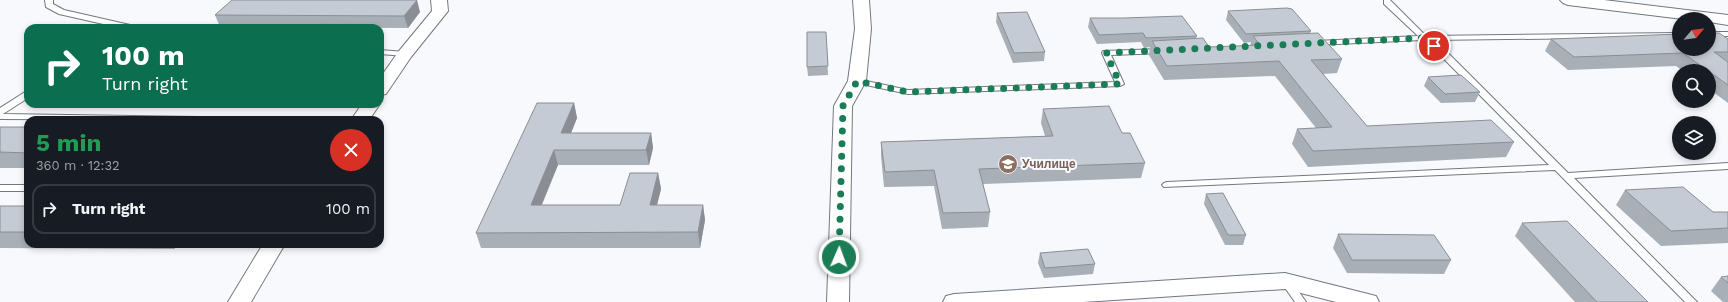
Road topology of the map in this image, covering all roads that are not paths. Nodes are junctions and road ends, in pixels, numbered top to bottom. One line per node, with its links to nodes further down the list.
1 (49, 0): 8 (lane)
2 (439, 0): 16 (street)
3 (862, 0): 17 (street)
4 (1568, 0): 6 (street)
5 (1388, 2): 12 (lane)
6 (1609, 2): 7 (street)
7 (1728, 20)
8 (112, 24)
9 (1716, 34): 10 (lane)
10 (1728, 34)
11 (1672, 35): 12 (lane)
12 (1424, 38): 13 (lane); 24 (lane)
13 (1305, 44)
14 (1170, 50): 17 (lane)
15 (384, 52): 16 (lane)
16 (405, 54): 18 (street)
17 (857, 81): 33 (street)
18 (384, 84)
19 (24, 97): 20 (lane)
20 (0, 112)
21 (0, 116): 22 (lane)
22 (24, 116)
23 (1728, 166): 25 (lane)
24 (1557, 167): 25 (lane); 26 (lane)
25 (1566, 176): 37 (lane)
26 (1167, 185)
27 (0, 188): 28 (lane)
28 (24, 188)
29 (272, 248): 32 (street)
30 (1286, 281): 31 (street); 35 (lane); 36 (street)
31 (1125, 297): 34 (street)
32 (239, 302)
33 (838, 302)
34 (954, 302)
35 (1301, 302)
36 (1368, 302)
37 (1692, 302)

